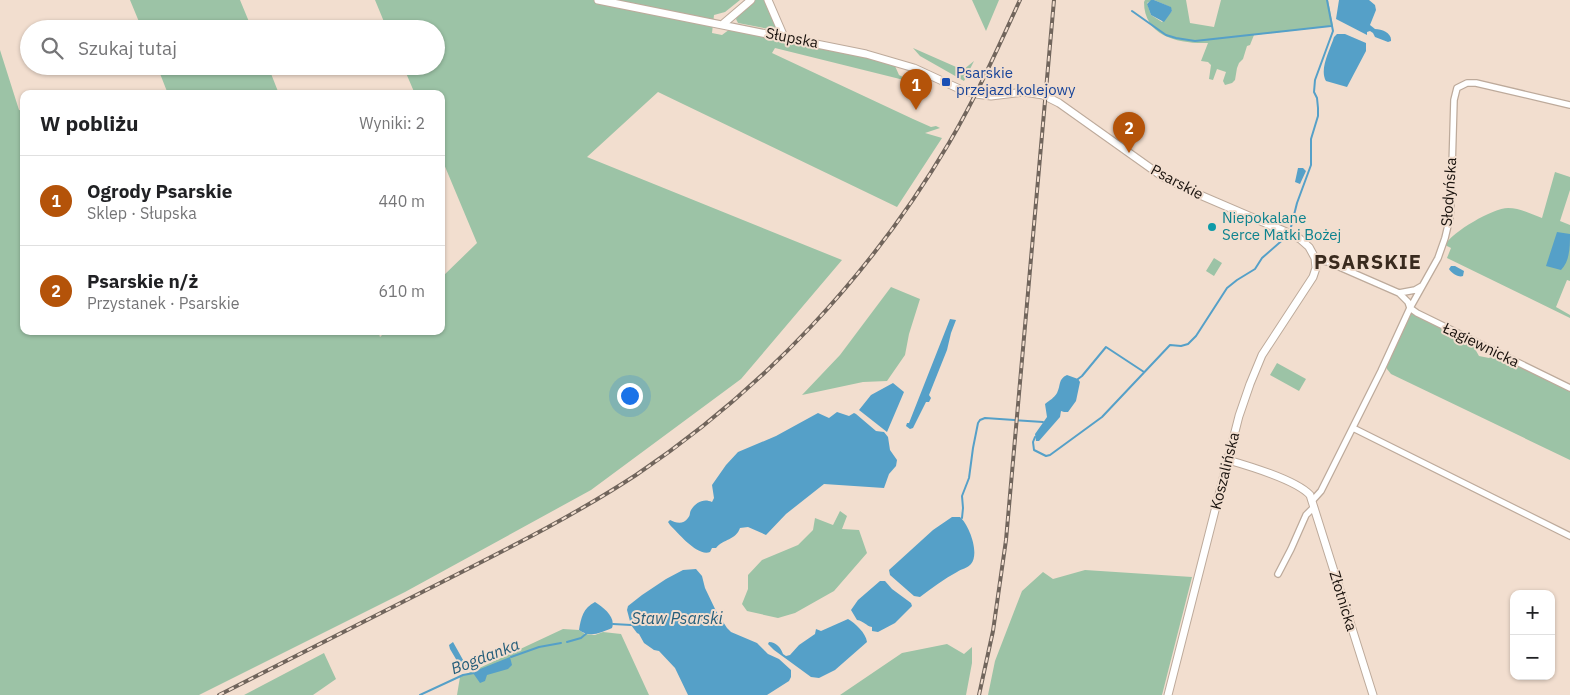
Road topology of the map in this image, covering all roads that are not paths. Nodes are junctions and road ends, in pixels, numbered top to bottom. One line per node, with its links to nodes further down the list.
1 (598, 0): 4 (street, Słupska)
2 (751, 0): 4 (street)
3 (768, 0): 5 (street)
4 (723, 24): 5 (street, Słupska)
5 (784, 37): 6 (street, Słupska)
6 (980, 95): 8 (street, Psarskie)
7 (1570, 105): 9 (street, Słodyńska)
8 (1316, 260): 10 (street); 14 (street, Koszalińska)
9 (1422, 286): 10 (street); 11 (street, Słodyńska)
10 (1399, 293): 11 (street, Łagiewnicka)
11 (1410, 308): 12 (street, Łagiewnicka); 13 (street, Słodyńska)
12 (1570, 388)
13 (1353, 428): 15 (street, Słodyńska); 16 (street)
14 (1228, 460): 15 (street, Złotnicka); 18 (street, Koszalińska)
15 (1313, 504): 17 (street); 19 (street, Złotnicka)
16 (1570, 536)
17 (1278, 574)
18 (1168, 695)
19 (1373, 695)

